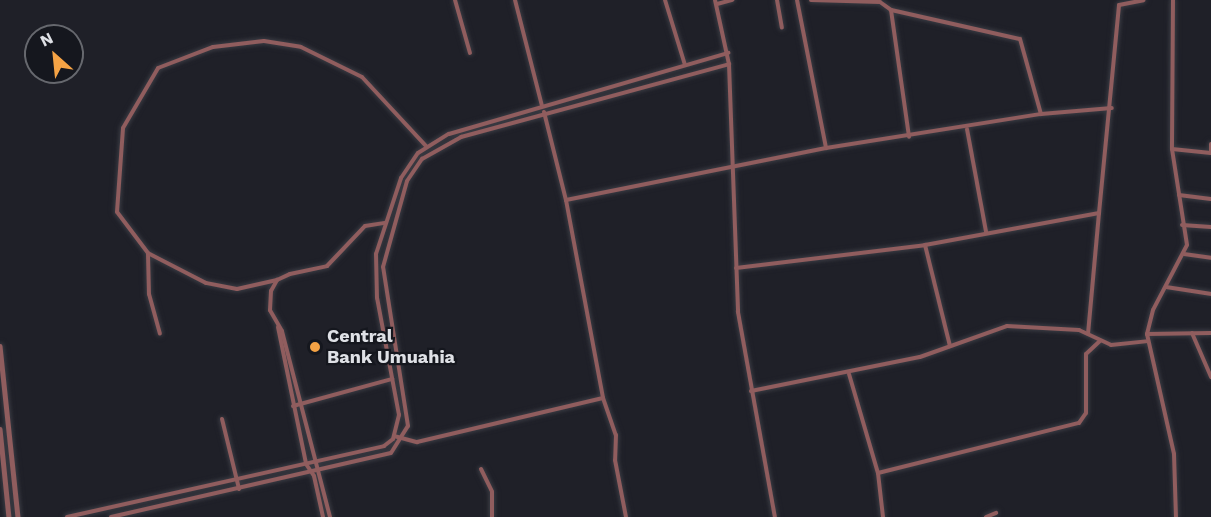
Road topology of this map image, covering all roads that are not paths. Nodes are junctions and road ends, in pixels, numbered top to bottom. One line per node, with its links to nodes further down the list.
1 (455, 0): 14 (street)
2 (515, 0): 20 (street)
3 (665, 0): 17 (street)
4 (732, 0): 10 (street)
5 (777, 0): 13 (street)
6 (797, 0): 30 (street)
7 (811, 0): 12 (street)
8 (1144, 0): 11 (street)
9 (1173, 0): 31 (street)
10 (716, 2): 15 (street)
11 (1119, 2): 21 (street)
12 (891, 10): 23 (street); 27 (street)
13 (782, 28)
14 (470, 53)
15 (728, 53): 16 (street); 17 (street)
16 (729, 64): 19 (street); 33 (street)
17 (685, 65): 18 (street)
18 (634, 80): 19 (street); 20 (street)
19 (636, 86): 22 (street)
20 (542, 106): 24 (street)
21 (1112, 108): 23 (street); 37 (street)
22 (544, 112): 25 (street); 36 (street)
23 (1041, 114): 26 (street)
24 (489, 121): 25 (street); 29 (street)
25 (491, 128): 70 (street)
26 (967, 129): 27 (street); 41 (street)
27 (909, 137): 30 (street)
28 (1211, 144): 32 (street)
29 (426, 146): 38 (street); 43 (street)
30 (826, 148): 33 (street)
31 (1172, 149): 32 (street); 34 (street)
32 (1211, 153)
33 (731, 166): 36 (street); 46 (street)
34 (1179, 195): 35 (street); 39 (street)
35 (1211, 199)
36 (566, 200): 64 (street)
37 (1099, 213): 41 (street); 51 (street)
38 (385, 223): 47 (street); 62 (street)
39 (1182, 225): 40 (street); 44 (street)
40 (1211, 227)
41 (986, 232): 42 (street)
42 (926, 245): 46 (street); 59 (street)
43 (148, 253): 47 (street); 54 (street)
44 (1184, 254): 45 (street); 48 (street)
45 (1211, 258)
46 (736, 268): 63 (street)
47 (277, 280): 50 (street)
48 (1166, 287): 49 (street); 55 (street)
49 (1211, 294)
50 (278, 327): 65 (street); 66 (street)
51 (1088, 333): 56 (street); 59 (street)
52 (1192, 333): 53 (street); 55 (street); 61 (street)
53 (1211, 333)
54 (160, 334)
55 (1147, 334): 57 (street)
56 (1100, 341): 57 (street); 76 (street)
57 (1148, 341): 91 (street)
58 (0, 346): 81 (street)
59 (950, 346): 60 (street)
60 (849, 374): 63 (street); 76 (street)
61 (1211, 377)
62 (392, 380): 65 (street); 69 (street)
63 (751, 392): 88 (street)
64 (603, 398): 70 (street); 87 (street)
65 (299, 405): 66 (street); 71 (street)
66 (293, 406): 72 (street)
67 (222, 419): 77 (street)
68 (0, 429): 80 (street)
69 (394, 436): 70 (street); 71 (street)
70 (402, 441): 74 (street)
71 (312, 462): 72 (street); 74 (street)
72 (306, 464): 75 (street); 77 (street)
73 (481, 469): 86 (street)
74 (318, 471): 75 (street); 85 (street)
75 (312, 472): 78 (street); 84 (street)
76 (878, 472): 89 (street)
77 (236, 479): 78 (street); 82 (street)
78 (238, 489): 83 (street)
79 (996, 513): 90 (street)
80 (9, 517)
81 (18, 517)
82 (67, 517)
83 (111, 517)
84 (323, 517)
85 (330, 517)
86 (492, 517)
87 (627, 517)
88 (775, 517)
89 (883, 517)
90 (986, 517)
91 (1176, 517)

